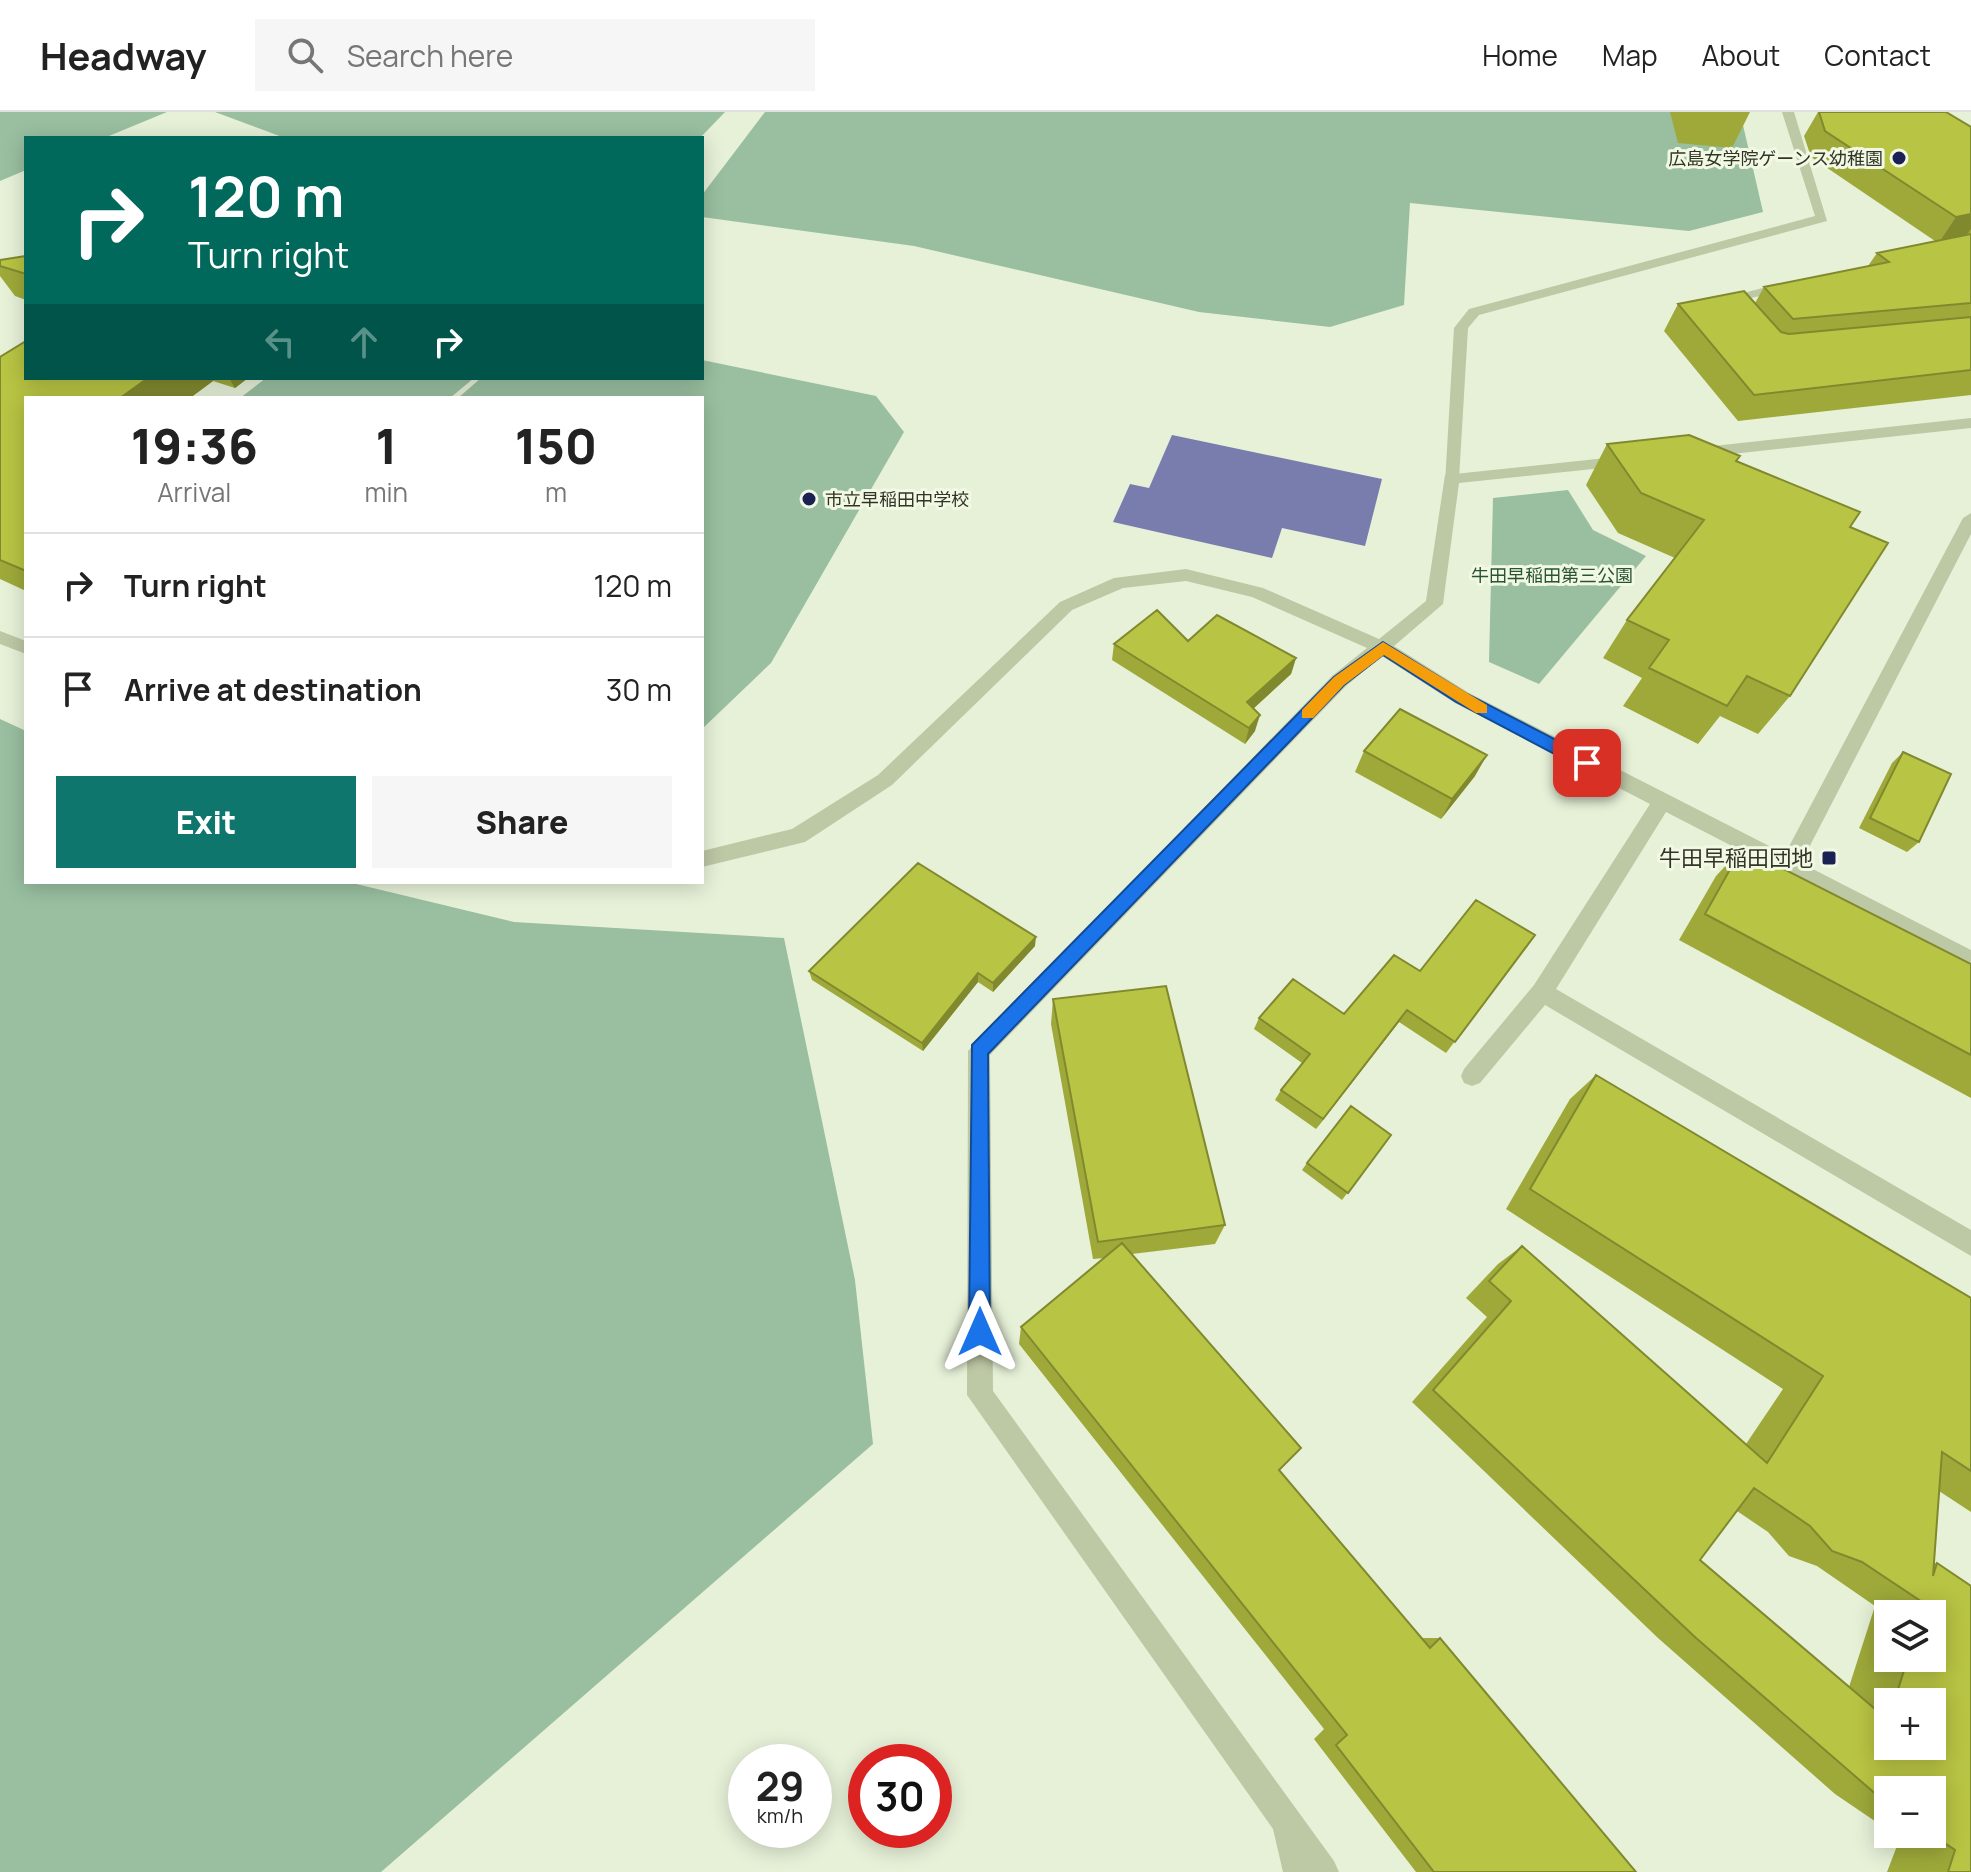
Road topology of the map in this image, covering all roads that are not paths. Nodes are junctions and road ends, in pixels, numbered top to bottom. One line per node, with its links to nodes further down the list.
1 (1788, 112): 7 (street)
2 (1801, 282): 3 (street)
3 (1733, 311)
4 (1971, 423): 5 (street)
5 (1672, 456)
6 (1640, 459): 7 (street)
7 (1451, 479): 12 (street)
8 (1971, 518): 9 (street)
9 (1966, 545): 15 (street)
10 (0, 637): 11 (street)
11 (24, 647)
12 (1383, 648): 13 (street); 14 (street); 20 (street)
13 (1662, 802): 15 (street); 17 (street)
14 (704, 859)
15 (1789, 866): 16 (street)
16 (1971, 960)
17 (1542, 992): 18 (street); 19 (street)
18 (1472, 1076)
19 (1971, 1244)
20 (1283, 1817): 21 (street); 22 (street)
21 (1299, 1872)
22 (1323, 1872)

